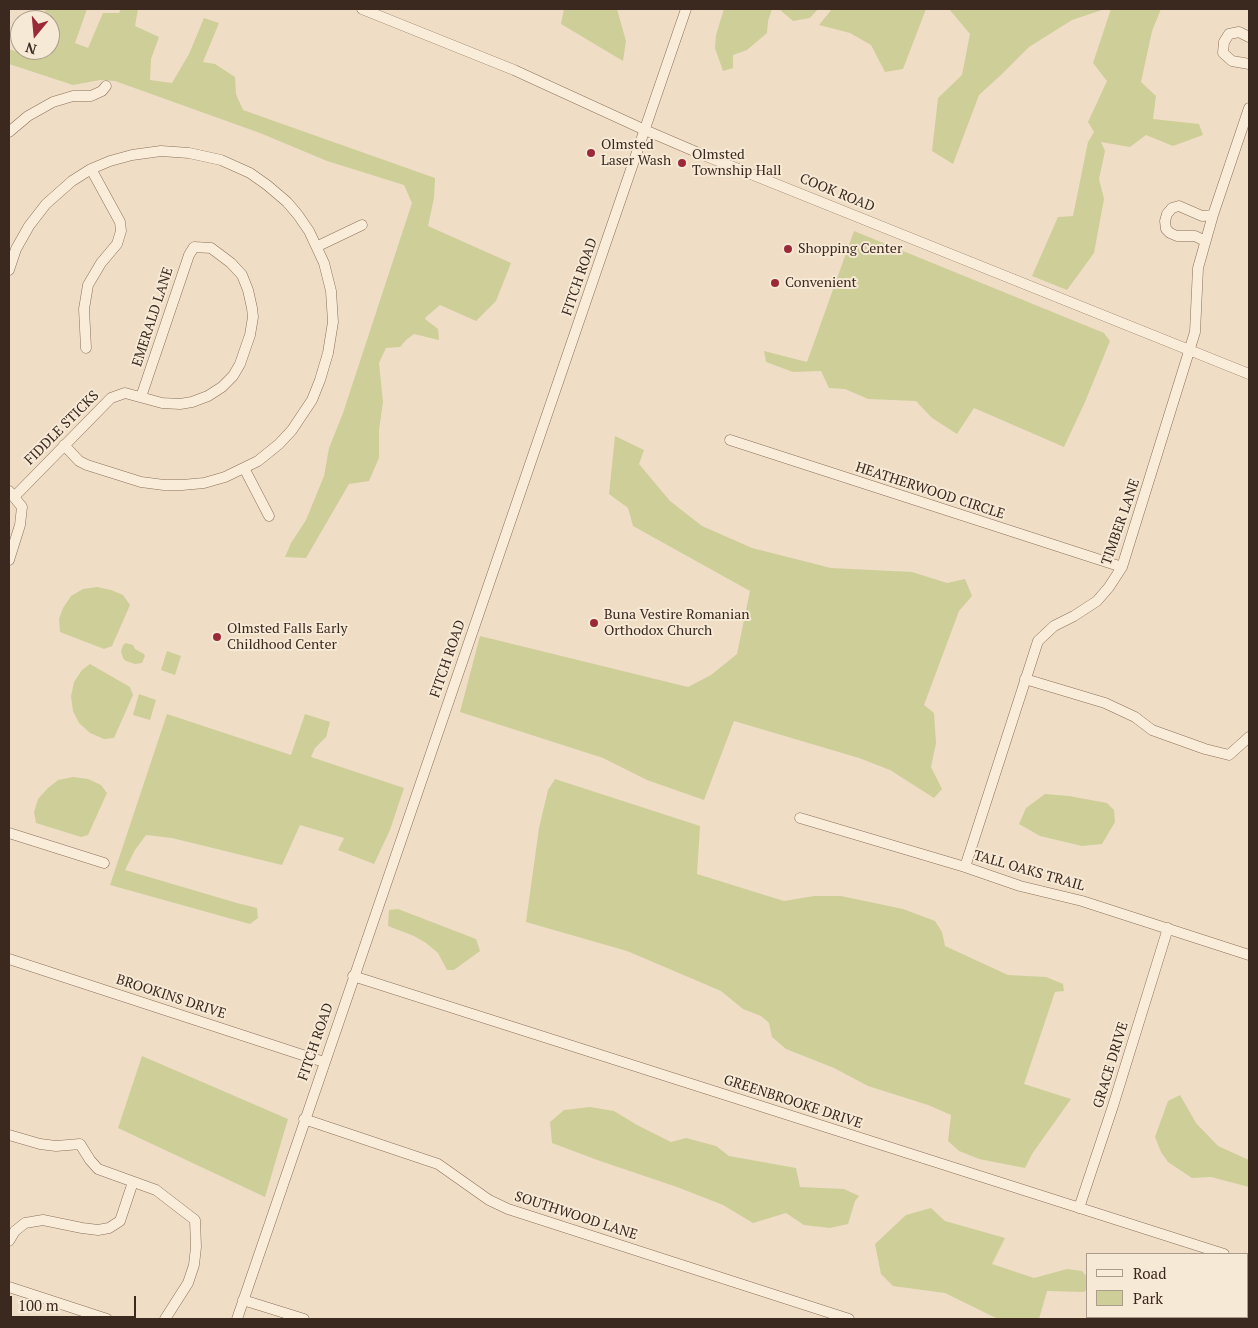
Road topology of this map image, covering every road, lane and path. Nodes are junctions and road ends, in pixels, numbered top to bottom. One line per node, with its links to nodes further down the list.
1 (362, 9): 7 (street, COOK ROAD)
2 (686, 9): 7 (street, FITCH ROAD)
3 (1249, 37): 4 (street)
4 (1249, 64)
5 (106, 86): 8 (street)
6 (1249, 108): 10 (street, TIMBER LANE)
7 (645, 130): 17 (street, COOK ROAD); 36 (street, FITCH ROAD)
8 (9, 132)
9 (91, 170): 14 (street); 15 (street); 16 (street)
10 (1213, 215): 12 (street, TIMBER LANE); 12 (street)
11 (362, 225): 14 (street)
12 (1205, 241): 17 (street, TIMBER LANE)
13 (194, 246): 19 (street, EMERALD LANE); 19 (street, FIDDLE STICKS)
14 (318, 246): 22 (street)
15 (9, 270)
16 (86, 348)
17 (1190, 351): 18 (street, COOK ROAD); 26 (street, TIMBER LANE)
18 (1249, 374)
19 (141, 397): 21 (street, FIDDLE STICKS)
20 (730, 440): 26 (street, HEATHERWOOD CIRCLE)
21 (64, 445): 22 (street); 23 (street, FIDDLE STICKS)
22 (244, 468): 24 (street)
23 (11, 494): 25 (street)
24 (269, 516)
25 (9, 560)
26 (1122, 567): 27 (street, TIMBER LANE)
27 (1025, 680): 28 (street); 32 (street, TIMBER LANE)
28 (1249, 737)
29 (800, 818): 32 (street, TALL OAKS TRAIL)
30 (9, 833): 31 (street)
31 (104, 863)
32 (965, 867): 33 (street, TALL OAKS TRAIL)
33 (1168, 928): 34 (street, TALL OAKS TRAIL); 41 (street, GRACE DRIVE)
34 (1249, 955)
35 (9, 959): 37 (street, BROOKINS DRIVE)
36 (353, 976): 37 (street, FITCH ROAD); 41 (street, GREENBROOKE DRIVE)
37 (324, 1062): 38 (street, FITCH ROAD)
38 (304, 1119): 45 (street, FITCH ROAD); 50 (street, SOUTHWOOD LANE)
39 (9, 1134): 40 (street)
40 (133, 1182): 42 (street); 47 (street)
41 (1079, 1208): 43 (street, GREENBROOKE DRIVE)
42 (9, 1240)
43 (1221, 1253)
44 (9, 1287): 46 (street)
45 (243, 1300): 48 (street, FITCH ROAD); 49 (street)
46 (107, 1319)
47 (165, 1319)
48 (237, 1319)
49 (304, 1319)
50 (850, 1319)

